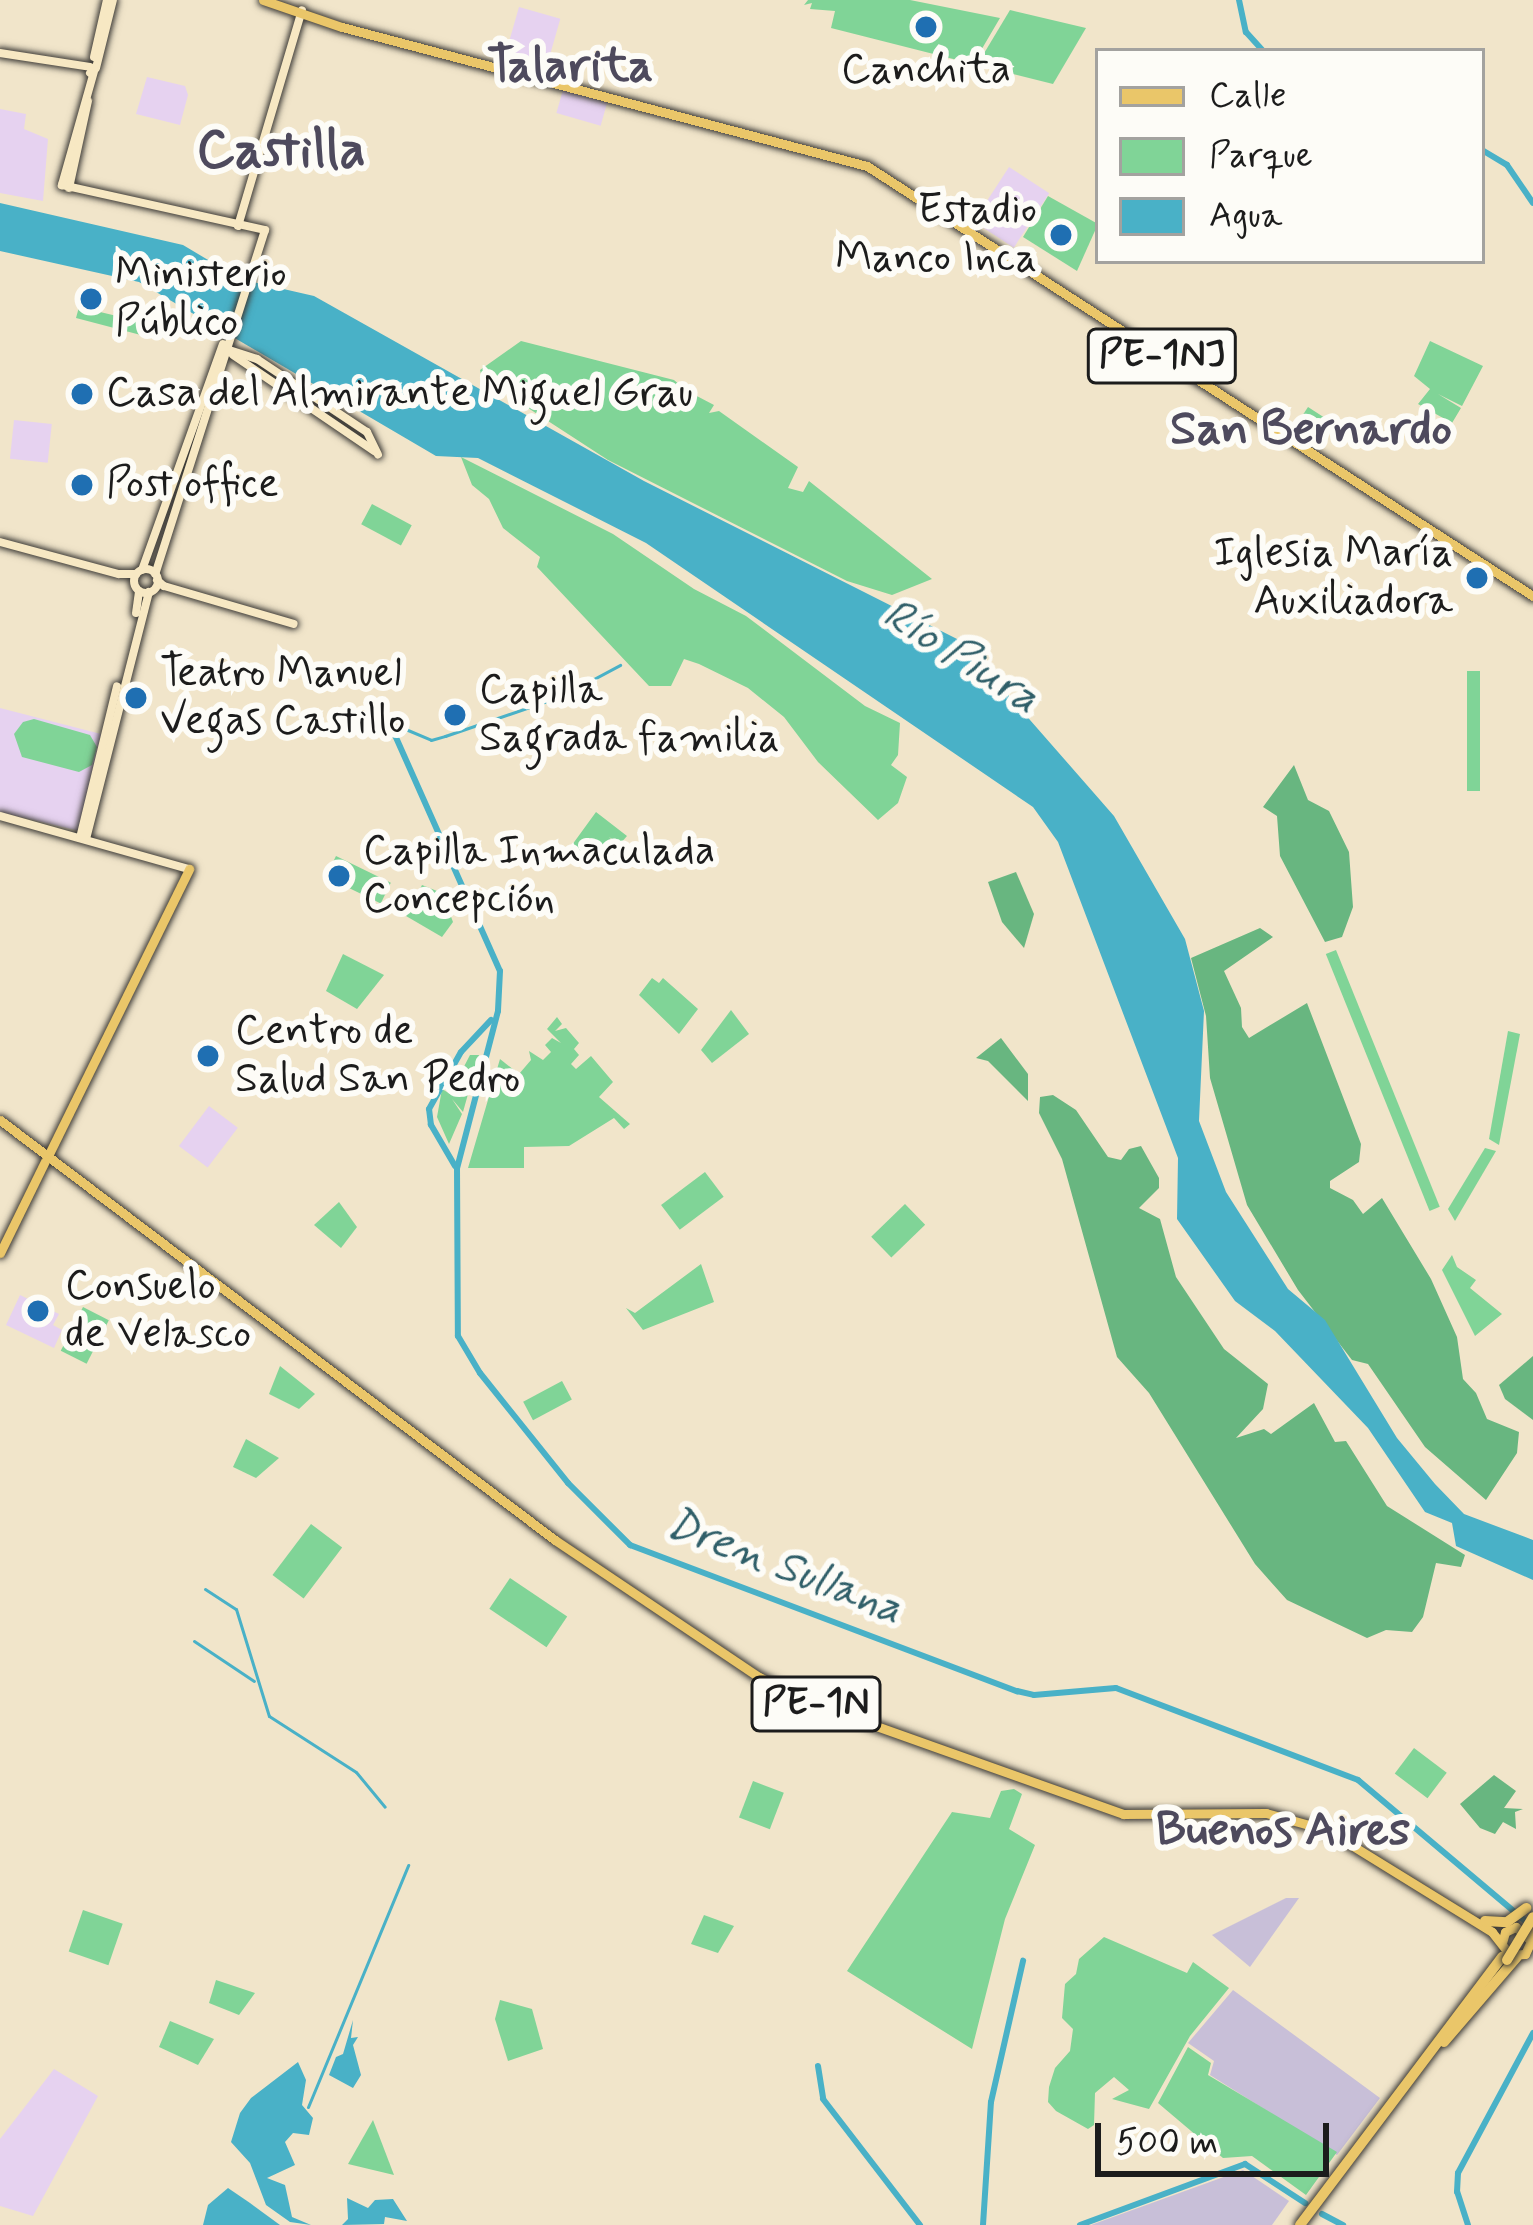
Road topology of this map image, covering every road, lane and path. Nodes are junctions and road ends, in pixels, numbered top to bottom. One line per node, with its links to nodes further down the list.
1 (110, 0): 5 (main road)
2 (267, 0): 3 (main road, PE-1NJ)
3 (303, 13): 6 (main road); 11 (main road, PE-1NJ)
4 (0, 55): 5 (main road)
5 (91, 70): 6 (main road)
6 (238, 226): 7 (main road)
7 (225, 347): 8 (main road); 10 (main road)
8 (376, 455)
9 (0, 542): 10 (main road)
10 (146, 582): 12 (main road); 14 (main road)
11 (1533, 594)
12 (294, 624)
13 (0, 816): 14 (main road)
14 (83, 838): 15 (main road)
15 (186, 867): 17 (main road)
16 (0, 1124): 17 (main road)
17 (45, 1157): 18 (main road); 19 (main road); 20 (main road, PE-1N)
18 (0, 1242)
19 (0, 1253)
20 (1437, 1896): 22 (main road, PE-1N); 23 (main road, PE-1N)
21 (1523, 1915): 22 (highway); 23 (highway, bridge); 23 (main road); 23 (main road)
22 (1485, 1921)
23 (1520, 1947): 24 (highway)
24 (1304, 2225)

